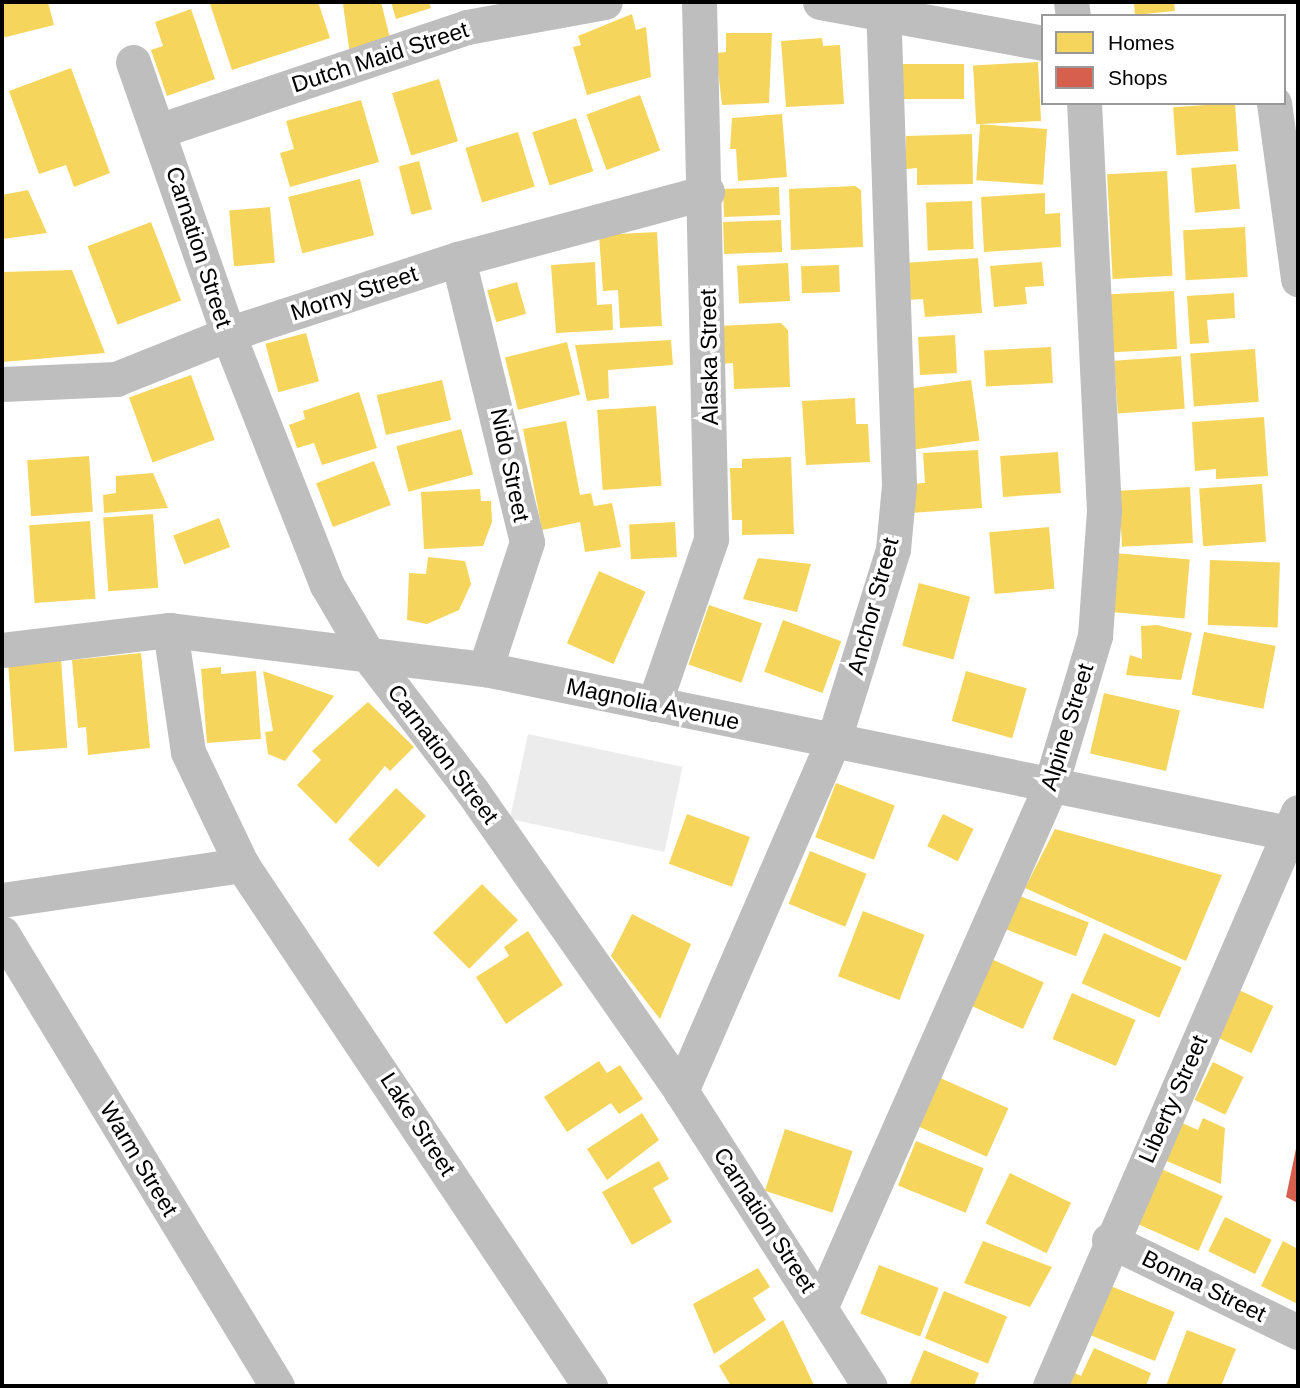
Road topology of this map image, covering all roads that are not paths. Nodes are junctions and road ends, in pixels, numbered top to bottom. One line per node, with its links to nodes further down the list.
1 (604, 2): 9 (street, Dutch Maid Street)
2 (699, 2): 10 (street, Alaska Street)
3 (820, 2): 4 (street)
4 (884, 6): 5 (street); 20 (street, Anchor Street)
5 (1041, 43)
6 (134, 62): 9 (street, Carnation Street)
7 (1084, 105): 21 (street, Alpine Street)
8 (1274, 105): 12 (street)
9 (161, 130): 13 (street, Carnation Street)
10 (707, 192): 11 (street, Morny Street); 19 (street, Alaska Street)
11 (458, 259): 13 (street, Morny Street); 18 (street, Nido Street)
12 (1298, 279)
13 (228, 334): 14 (street, Morny Street); 17 (street, Carnation Street)
14 (2, 384)
15 (170, 630): 16 (street, Magnolia Avenue); 17 (street, Magnolia Avenue); 23 (street, Lake Street)
16 (2, 650)
17 (368, 655): 18 (street, Magnolia Avenue); 26 (street, Carnation Street)
18 (485, 668): 19 (street, Magnolia Avenue)
19 (654, 704): 20 (street, Magnolia Avenue)
20 (833, 742): 21 (street, Magnolia Avenue); 26 (street, Anchor Street)
21 (1050, 787): 22 (street, Magnolia Avenue); 28 (street, Alpine Street)
22 (1296, 827): 27 (street, Liberty Street)
23 (242, 865): 24 (street); 31 (street, Lake Street)
24 (2, 900)
25 (2, 933): 30 (street, Warm Street)
26 (681, 1091): 28 (street, Carnation Street)
27 (1109, 1240): 29 (street, Bonna Street); 33 (street, Liberty Street)
28 (821, 1306): 32 (street, Carnation Street)
29 (1298, 1332)
30 (277, 1386)
31 (590, 1386)
32 (870, 1386)
33 (1050, 1386)

